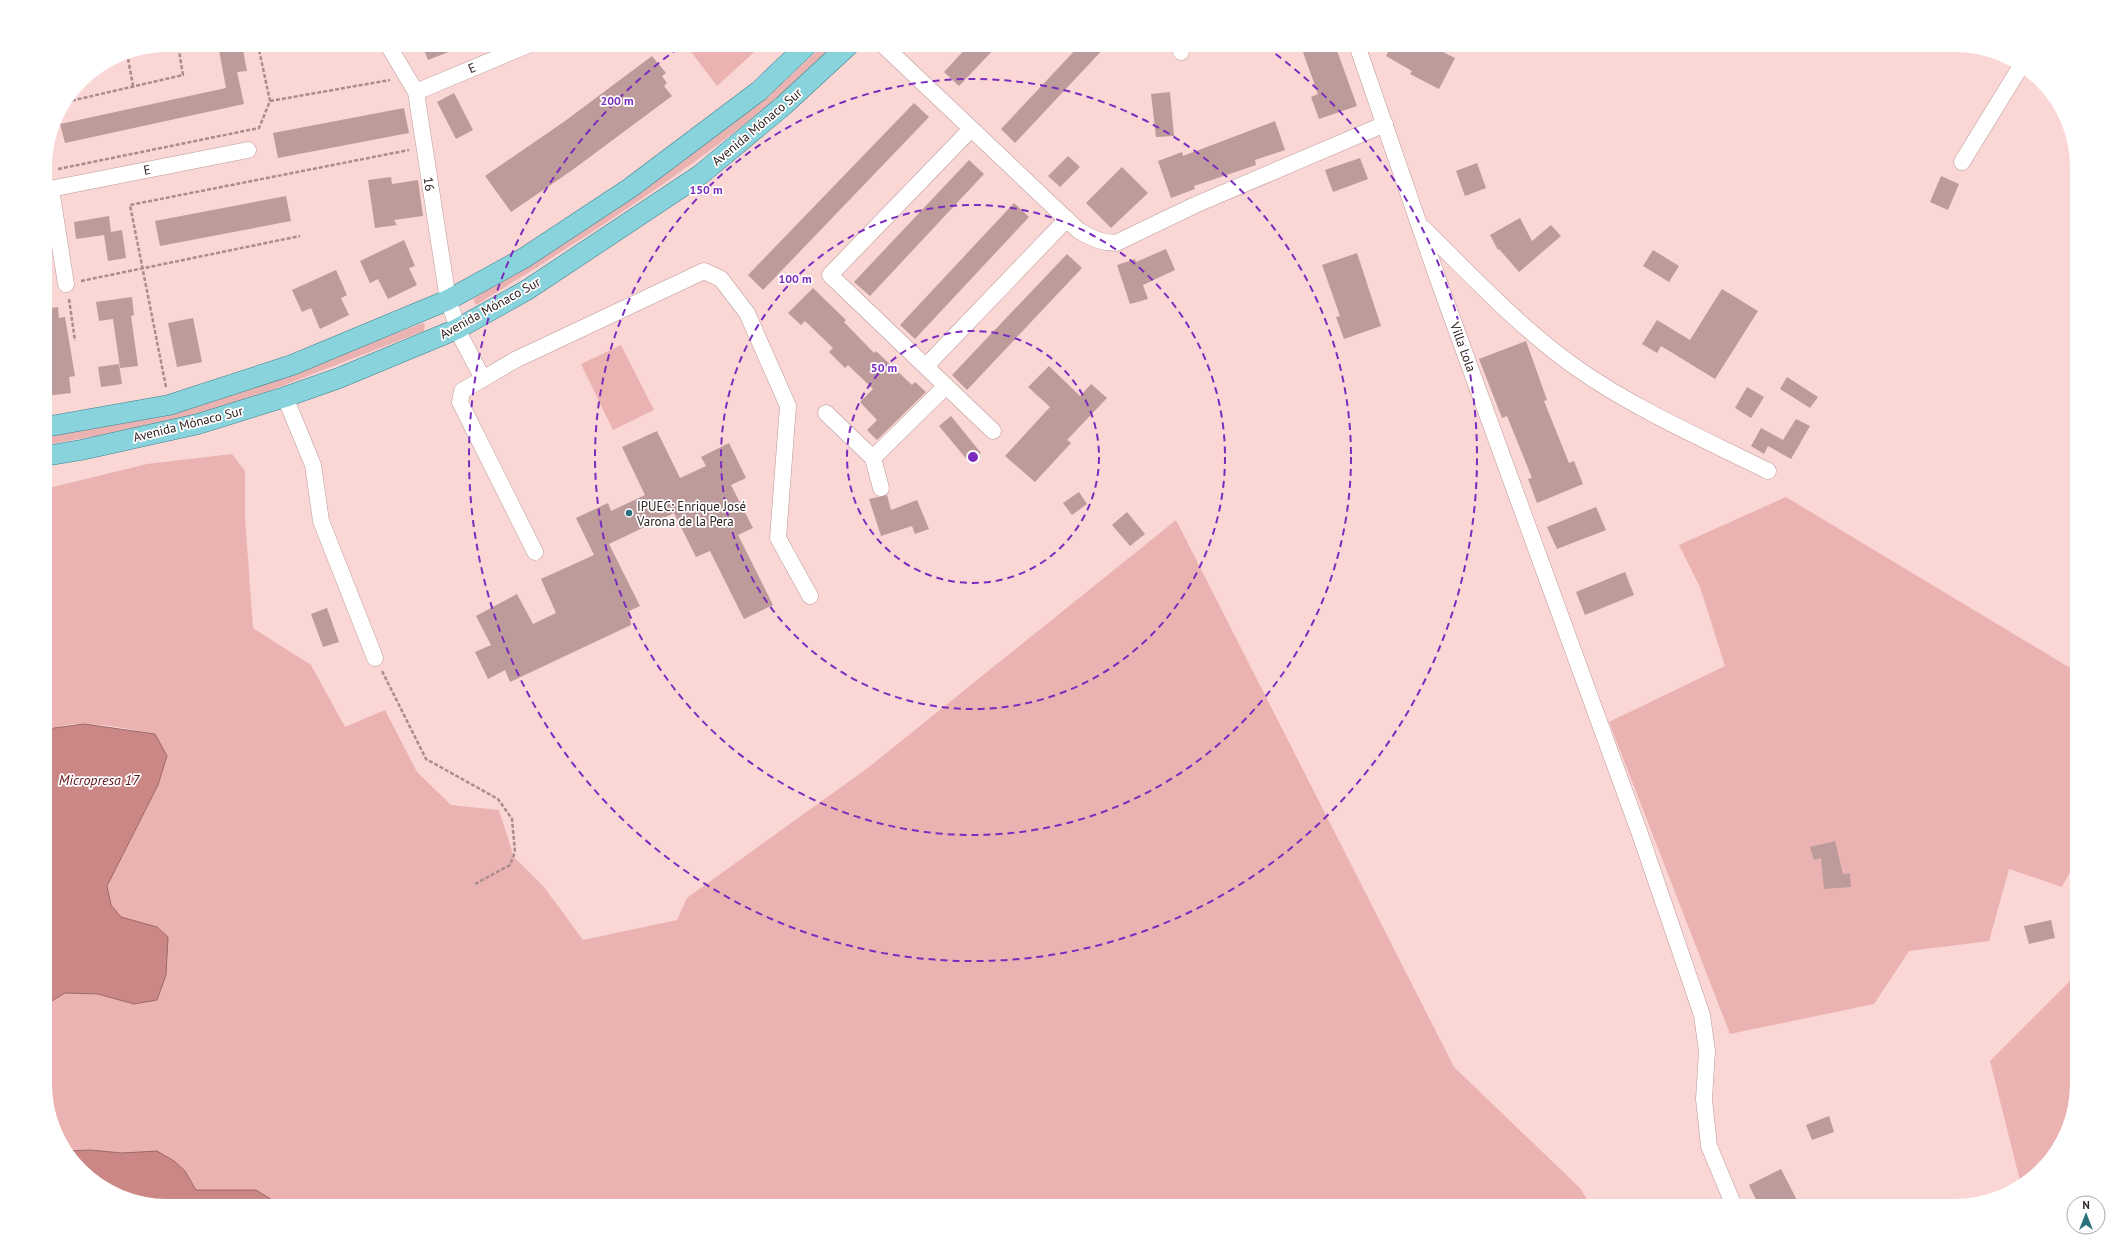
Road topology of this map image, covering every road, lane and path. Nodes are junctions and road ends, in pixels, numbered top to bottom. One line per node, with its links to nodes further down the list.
1 (179, 52): 12 (path)
2 (260, 52): 15 (path)
3 (392, 52): 11 (street, 16)
4 (511, 52): 13 (street, E)
5 (800, 52): 29 (main road, Avenida Mónaco Sur)
6 (841, 52): 30 (main road, Avenida Mónaco Sur)
7 (890, 52): 17 (street)
8 (1359, 52): 16 (street, Villa Lola)
9 (128, 59): 12 (path)
10 (2018, 70): 20 (street)
11 (407, 77): 13 (street, 16); 15 (path)
12 (133, 86): 14 (path)
13 (416, 92): 18 (street, 16)
14 (74, 100)
15 (270, 101): 21 (path)
16 (1385, 124): 24 (street); 25 (street, Villa Lola)
17 (971, 129): 24 (street); 32 (street)
18 (423, 147): 27 (path); 29 (street, 16)
19 (248, 150): 22 (street, E)
20 (1962, 162)
21 (53, 170)
22 (52, 188)
23 (52, 210): 28 (street)
24 (1067, 219): 32 (street)
25 (1420, 226): 42 (street); 48 (street, Villa Lola)
26 (300, 236): 27 (path)
27 (142, 270): 28 (path); 35 (path)
28 (66, 284): 31 (path)
29 (448, 300): 30 (street, 16); 38 (main road, Avenida Mónaco Sur)
30 (457, 329): 33 (street, 16); 36 (main road, Avenida Mónaco Sur)
31 (75, 341)
32 (926, 366): 34 (street)
33 (483, 378): 44 (street); 45 (street)
34 (946, 386): 39 (street); 41 (street)
35 (167, 393)
36 (285, 398): 40 (main road, Avenida Mónaco Sur); 46 (street)
37 (826, 413): 41 (street)
38 (52, 426)
39 (993, 431)
40 (52, 455)
41 (873, 458): 43 (street)
42 (1768, 471)
43 (881, 488)
44 (536, 552)
45 (810, 596)
46 (375, 658): 47 (path)
47 (475, 884)
48 (1731, 1199)

